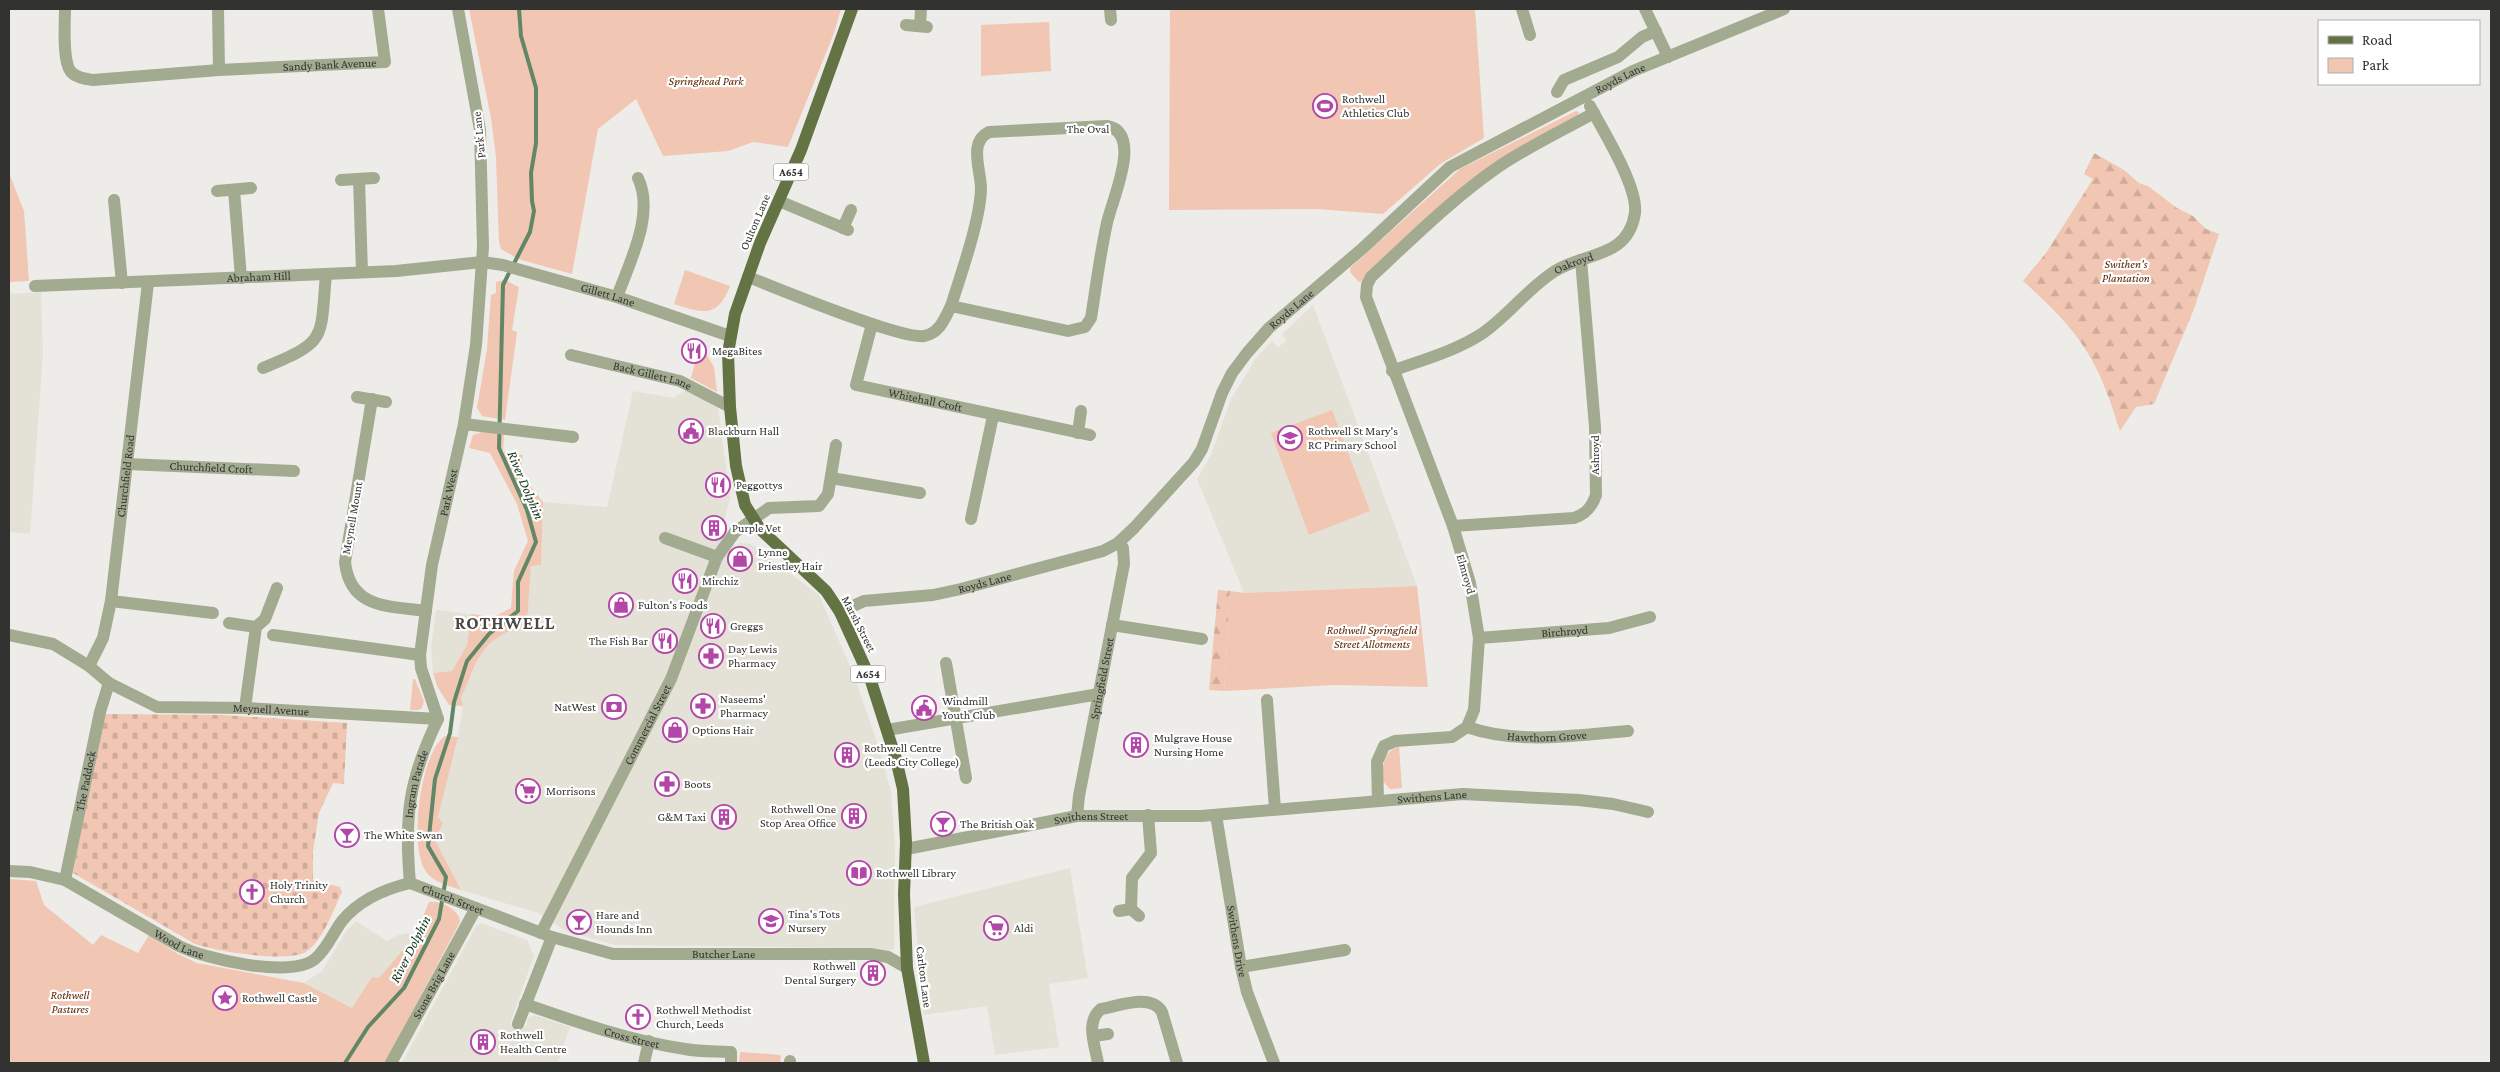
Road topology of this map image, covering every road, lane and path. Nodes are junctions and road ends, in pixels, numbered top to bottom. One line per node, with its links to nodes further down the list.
1 (64, 9): 14 (street, Sandy Bank Avenue)
2 (218, 9): 14 (street)
3 (378, 9): 14 (street, Sandy Bank Avenue)
4 (458, 9): 29 (street, Park Lane)
5 (852, 9): 26 (main road, Oulton Lane / A654)
6 (921, 9): 10 (street)
7 (1522, 9): 12 (street)
8 (1645, 9): 11 (street)
9 (1784, 9): 13 (street, Royds Lane)
10 (906, 26)
11 (1656, 31): 13 (street); 15 (street)
12 (1530, 35)
13 (1668, 57): 16 (street, Royds Lane)
14 (219, 70)
15 (1557, 92)
16 (1586, 97): 17 (street, Oakroyd); 62 (street, Royds Lane)
17 (1594, 113): 28 (street, Oakroyd); 37 (street, Royds Lane)
18 (639, 177): 38 (street)
19 (374, 178): 20 (street)
20 (359, 179): 21 (street); 30 (street)
21 (341, 180)
22 (251, 188): 23 (street)
23 (234, 190): 24 (street); 33 (street)
24 (217, 191)
25 (114, 200): 35 (street)
26 (779, 201): 27 (street); 32 (main road, Oulton Lane / A654)
27 (851, 210)
28 (1581, 260): 44 (street, Oakroyd); 60 (street, Ashroyd)
29 (482, 262): 30 (street, Abraham Hill); 38 (street, Gillett Lane); 51 (street, Park West)
30 (362, 272): 31 (street, Abraham Hill)
31 (326, 274): 33 (street, Abraham Hill); 43 (street)
32 (748, 277): 40 (street, The Oval); 41 (main road, Oulton Lane / A654)
33 (241, 278): 34 (street, Abraham Hill)
34 (148, 282): 35 (street, Abraham Hill); 54 (street, Churchfield Road)
35 (122, 283): 36 (street, Abraham Hill)
36 (34, 286)
37 (1365, 291): 44 (street, Elmroyd)
38 (617, 297): 41 (street, Gillett Lane)
39 (951, 306): 39 (street, The Oval); 40 (street, The Oval)
40 (872, 324): 50 (street, Whitehall Croft)
41 (730, 336): 48 (main road, Marsh Street / A654)
42 (571, 356): 48 (street, Back Gillett Lane)
43 (263, 368)
44 (1392, 371): 60 (street, Elmroyd)
45 (357, 396): 46 (street)
46 (372, 399): 47 (street); 66 (street, Meynell Mount)
47 (386, 402)
48 (730, 407): 58 (main road, Marsh Street / A654)
49 (1081, 411): 50 (street, Whitehall Croft)
50 (993, 416): 59 (street)
51 (464, 424): 52 (street); 66 (street, Park West)
52 (573, 437)
53 (836, 445): 56 (street)
54 (127, 464): 55 (street, Churchfield Croft); 65 (street, Churchfield Road)
55 (294, 471)
56 (831, 478): 57 (street); 58 (street, Commercial Street)
57 (920, 493)
58 (752, 519): 63 (street, Commercial Street); 67 (main road, Marsh Street / A654)
59 (971, 519)
60 (1453, 526): 76 (street, Elmroyd)
61 (665, 538): 63 (street)
62 (1118, 543): 67 (street, Royds Lane); 71 (street, Springfield Street)
63 (717, 557): 104 (street, Commercial Street)
64 (277, 588): 72 (street)
65 (111, 601): 68 (street); 79 (street, Churchfield Road)
66 (426, 611): 77 (street, Park West)
67 (840, 612): 87 (main road, Marsh Street / A654)
68 (213, 613)
69 (1650, 617): 76 (street, Birchroyd)
70 (229, 623): 72 (street)
71 (1112, 625): 75 (street); 81 (street, Springfield Street)
72 (256, 627): 83 (street)
73 (283, 632): 77 (street)
74 (9, 635): 79 (street, Meynell Avenue)
75 (1202, 638)
76 (1479, 638): 86 (street, Elmroyd)
77 (420, 655): 84 (street, Park West)
78 (946, 663): 85 (street)
79 (89, 666): 80 (street, Meynell Avenue)
80 (109, 683): 83 (street, Meynell Avenue); 98 (street, The Paddock)
81 (1099, 694): 85 (street); 95 (street, Springfield Street)
82 (1267, 700): 91 (street)
83 (245, 708): 84 (street, Meynell Avenue)
84 (438, 719): 99 (street, Ingram Parade)
85 (957, 719): 87 (street); 89 (street)
86 (1467, 727): 88 (street, Hawthorn Grove); 90 (street)
87 (887, 730): 96 (main road, Marsh Street / A654)
88 (1628, 731)
89 (966, 778)
90 (1378, 801): 91 (street, Swithens Lane); 92 (street, Swithens Lane)
91 (1275, 810): 94 (street, Swithens Lane)
92 (1648, 812)
93 (1148, 815): 94 (street, Swithens Street); 95 (street, Swithens Street); 102 (street)
94 (1216, 815): 106 (street, Swithens Drive)
95 (1077, 816): 96 (street, Swithens Street)
96 (906, 849): 100 (main road, Marsh Street / A654)
97 (9, 871): 98 (street, Wood Lane)
98 (65, 880): 103 (street, Wood Lane)
99 (410, 883): 101 (street, Church Street); 103 (street, Church Street)
100 (904, 894): 107 (main road, Carlton Lane / A654)
101 (476, 908): 104 (street, Church Street); 113 (street, Stone Brig Lane)
102 (1130, 912)
103 (342, 921)
104 (546, 935): 107 (street, Butcher Lane); 108 (street, Commercial Street)
105 (1345, 950): 106 (street)
106 (1241, 967): 119 (street, Swithens Drive)
107 (907, 968): 116 (main road, Carlton Lane / A654)
108 (525, 1004): 109 (street, Commercial Street); 112 (street, Cross Street)
109 (518, 1024)
110 (1108, 1034): 111 (street)
111 (1093, 1036): 117 (street); 118 (street)
112 (649, 1041): 114 (street); 115 (street, Cross Street)
113 (392, 1063)
114 (644, 1063)
115 (731, 1063)
116 (924, 1063)
117 (1098, 1063)
118 (1177, 1063)
119 (1274, 1063)

